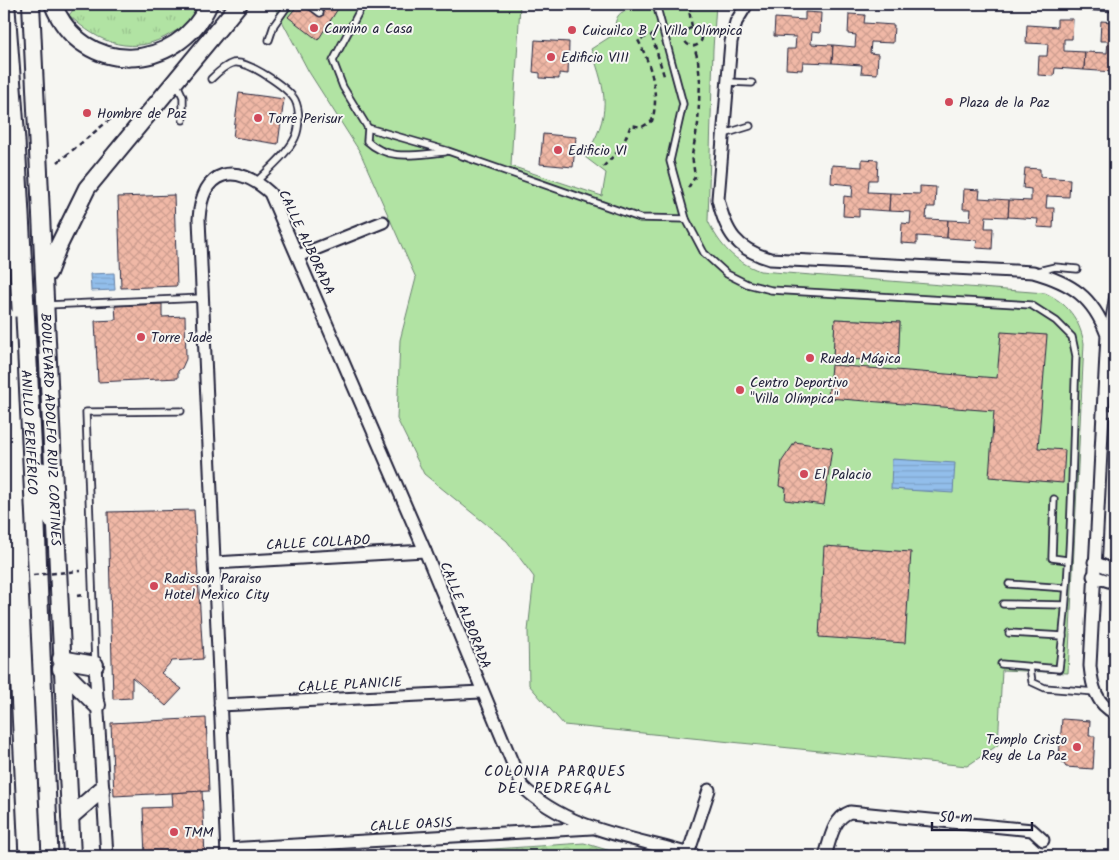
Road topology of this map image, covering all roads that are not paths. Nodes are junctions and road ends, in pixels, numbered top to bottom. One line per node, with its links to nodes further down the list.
1 (31, 4): 30 (main road, BOULEVARD ADOLFO RUIZ CORTINES)
2 (53, 4): 3 (main road)
3 (209, 4)
4 (239, 4): 16 (main road)
5 (289, 4): 14 (lane)
6 (308, 4): 13 (lane)
7 (363, 4): 21 (lane)
8 (656, 4): 25 (lane)
9 (747, 4): 17 (street)
10 (1047, 4): 11 (lane)
11 (1115, 8)
12 (4, 9): 36 (highway, ANILLO PERIFÉRICO)
13 (320, 13)
14 (269, 40)
15 (212, 79): 24 (lane)
16 (176, 80): 19 (lane); 30 (main road)
17 (728, 82): 18 (lane); 22 (street)
18 (752, 83)
19 (183, 120)
20 (750, 126): 22 (lane)
21 (368, 128): 23 (lane); 23 (lane)
22 (724, 134): 29 (street)
23 (448, 151): 25 (lane)
24 (257, 181): 27 (street, CALLE ALBORADA); 32 (street)
25 (686, 219): 44 (lane)
26 (383, 222): 27 (street)
27 (298, 256): 43 (street, CALLE ALBORADA)
28 (1077, 269): 29 (lane)
29 (1033, 272): 35 (street)
30 (46, 280): 33 (main road, BOULEVARD ADOLFO RUIZ CORTINES)
31 (1113, 295): 35 (lane)
32 (202, 298): 33 (lane); 46 (street)
33 (47, 304): 42 (main road, BOULEVARD ADOLFO RUIZ CORTINES)
34 (4, 317): 74 (highway, bridge)
35 (1107, 335): 37 (street)
36 (27, 382): 42 (highway); 75 (highway, ANILLO PERIFÉRICO)
37 (1109, 393): 39 (street)
38 (181, 411): 59 (lane)
39 (1102, 413): 40 (lane); 45 (street)
40 (1115, 413)
41 (1054, 499): 44 (lane)
42 (54, 518): 57 (main road, BOULEVARD ADOLFO RUIZ CORTINES)
43 (425, 551): 46 (street, CALLE COLLADO); 61 (street, CALLE ALBORADA)
44 (1067, 560): 52 (lane)
45 (1094, 562): 48 (street); 49 (street)
46 (214, 563): 64 (street)
47 (4, 569): 73 (highway)
48 (1115, 571)
49 (1093, 576): 51 (street); 62 (street)
50 (1009, 584): 52 (lane)
51 (1115, 584)
52 (1066, 588): 54 (lane)
53 (1003, 604): 54 (lane)
54 (1065, 605): 56 (lane)
55 (1009, 633): 56 (lane)
56 (1063, 636): 60 (lane)
57 (61, 664): 59 (main road); 63 (main road); 68 (main road, BOULEVARD ADOLFO RUIZ CORTINES)
58 (1000, 664): 60 (lane)
59 (95, 665): 63 (street)
60 (1030, 667): 62 (lane)
61 (481, 692): 64 (street, CALLE PLANICIE); 69 (street, CALLE ALBORADA)
62 (1095, 692): 65 (street)
63 (97, 705): 66 (street)
64 (220, 705): 71 (street)
65 (1115, 713)
66 (101, 790): 68 (main road); 77 (street)
67 (709, 790): 72 (street)
68 (70, 817): 76 (main road, BOULEVARD ADOLFO RUIZ CORTINES)
69 (596, 828): 71 (street, CALLE OASIS); 72 (street, CALLE ALBORADA)
70 (1043, 840): 78 (street)
71 (227, 853)
72 (692, 855)
73 (19, 856)
74 (30, 856)
75 (47, 856)
76 (72, 856)
77 (107, 856)
78 (825, 856)

